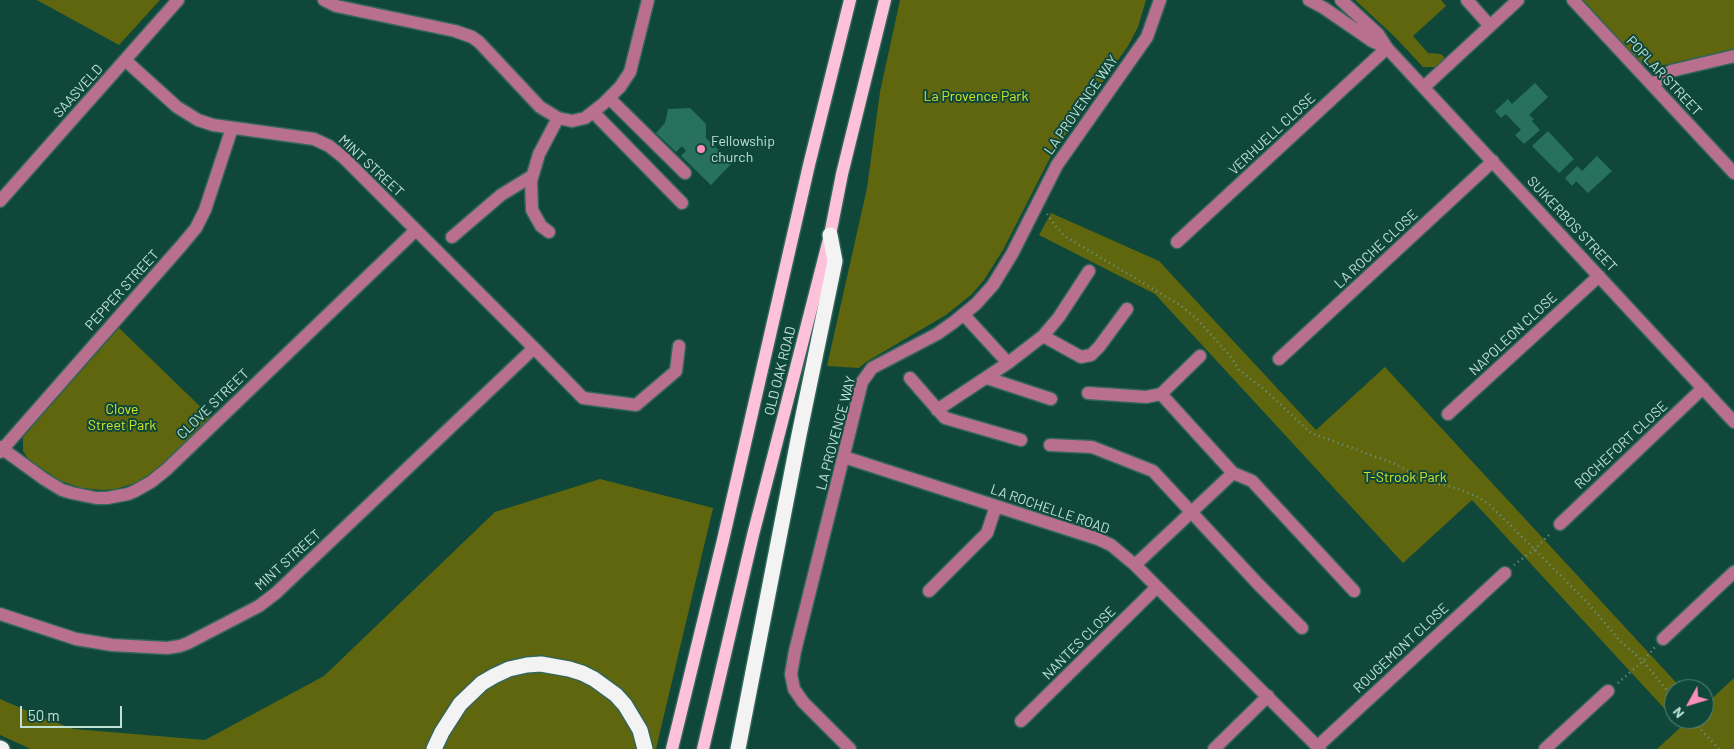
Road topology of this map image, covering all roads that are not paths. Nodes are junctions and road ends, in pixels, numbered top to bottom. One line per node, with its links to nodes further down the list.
1 (178, 0): 15 (street, SAASVELD)
2 (324, 0): 20 (street)
3 (648, 0): 18 (street)
4 (850, 0): 75 (main road, OLD OAK ROAD)
5 (885, 0): 30 (main road, OLD OAK ROAD)
6 (1160, 0): 36 (street, LA PROVENCE WAY)
7 (1309, 0): 13 (street, SUIKERBOS STREET)
8 (1341, 0): 13 (street, SUIKERBOS STREET)
9 (1467, 0): 12 (street)
10 (1573, 0): 16 (street, POPLAR STREET)
11 (1510, 3): 12 (street)
12 (1490, 26): 17 (street)
13 (1387, 48): 17 (street, SUIKERBOS STREET); 32 (street, VERHUELL CLOSE)
14 (1734, 56): 16 (street)
15 (125, 60): 21 (street, MINT STREET); 26 (street, SAASVELD)
16 (1652, 85): 24 (street, POPLAR STREET)
17 (1424, 87): 22 (street, SUIKERBOS STREET)
18 (609, 98): 19 (street); 23 (street)
19 (593, 112): 20 (street); 27 (street)
20 (558, 118): 25 (street)
21 (232, 128): 28 (street, MINT STREET); 54 (street, PEPPER STREET)
22 (1493, 161): 34 (street, SUIKERBOS STREET); 41 (street, LA ROCHE CLOSE)
23 (685, 173)
24 (1734, 173)
25 (532, 176): 29 (street); 31 (street)
26 (0, 201)
27 (682, 203)
28 (416, 230): 39 (street, MINT STREET); 54 (street, CLOVE STREET)
29 (549, 232)
30 (830, 235): 76 (main road, OLD OAK ROAD); 77 (highway)
31 (452, 236)
32 (1177, 242)
33 (1089, 271): 37 (street)
34 (1599, 276): 45 (street, SUIKERBOS STREET); 50 (street, NAPOLEON CLOSE)
35 (1127, 309): 37 (street)
36 (964, 315): 42 (street); 55 (street, LA PROVENCE WAY)
37 (1043, 336): 42 (street)
38 (679, 346): 39 (street, MINT STREET)
39 (534, 348): 66 (street, MINT STREET)
40 (1200, 356): 47 (street)
41 (1279, 359)
42 (1008, 363): 44 (street)
43 (910, 378): 49 (street)
44 (987, 378): 48 (street); 49 (street)
45 (1703, 388): 51 (street, SUIKERBOS STREET); 59 (street, ROCHEFORT CLOSE)
46 (1088, 393): 47 (street)
47 (1161, 394): 56 (street)
48 (1051, 399)
49 (937, 410): 52 (street)
50 (1448, 414)
51 (1734, 422)
52 (1021, 440)
53 (1050, 445): 58 (street)
54 (1, 449)
55 (844, 457): 57 (street, LA ROCHELLE ROAD); 78 (street, LA PROVENCE WAY)
56 (1233, 473): 58 (street); 65 (street)
57 (996, 506): 60 (street, LA ROCHELLE ROAD); 64 (street)
58 (1191, 512): 60 (street); 67 (street)
59 (1560, 524)
60 (1135, 565): 63 (street, LA ROCHELLE ROAD)
61 (1734, 572): 68 (street)
62 (1505, 573): 72 (street, ROUGEMONT CLOSE)
63 (1157, 587): 70 (street, LA ROCHELLE ROAD); 71 (street, NANTES CLOSE)
64 (930, 591)
65 (1354, 591)
66 (0, 614)
67 (1302, 628)
68 (1663, 638)
69 (1608, 691): 80 (street)
70 (1268, 696): 72 (street, LA ROCHELLE ROAD); 79 (street)
71 (1021, 721)
72 (1319, 748)
73 (434, 749): 74 (highway)
74 (645, 749)
75 (672, 749)
76 (703, 749)
77 (738, 749)
78 (850, 749)
79 (1214, 749)
80 (1545, 749)

